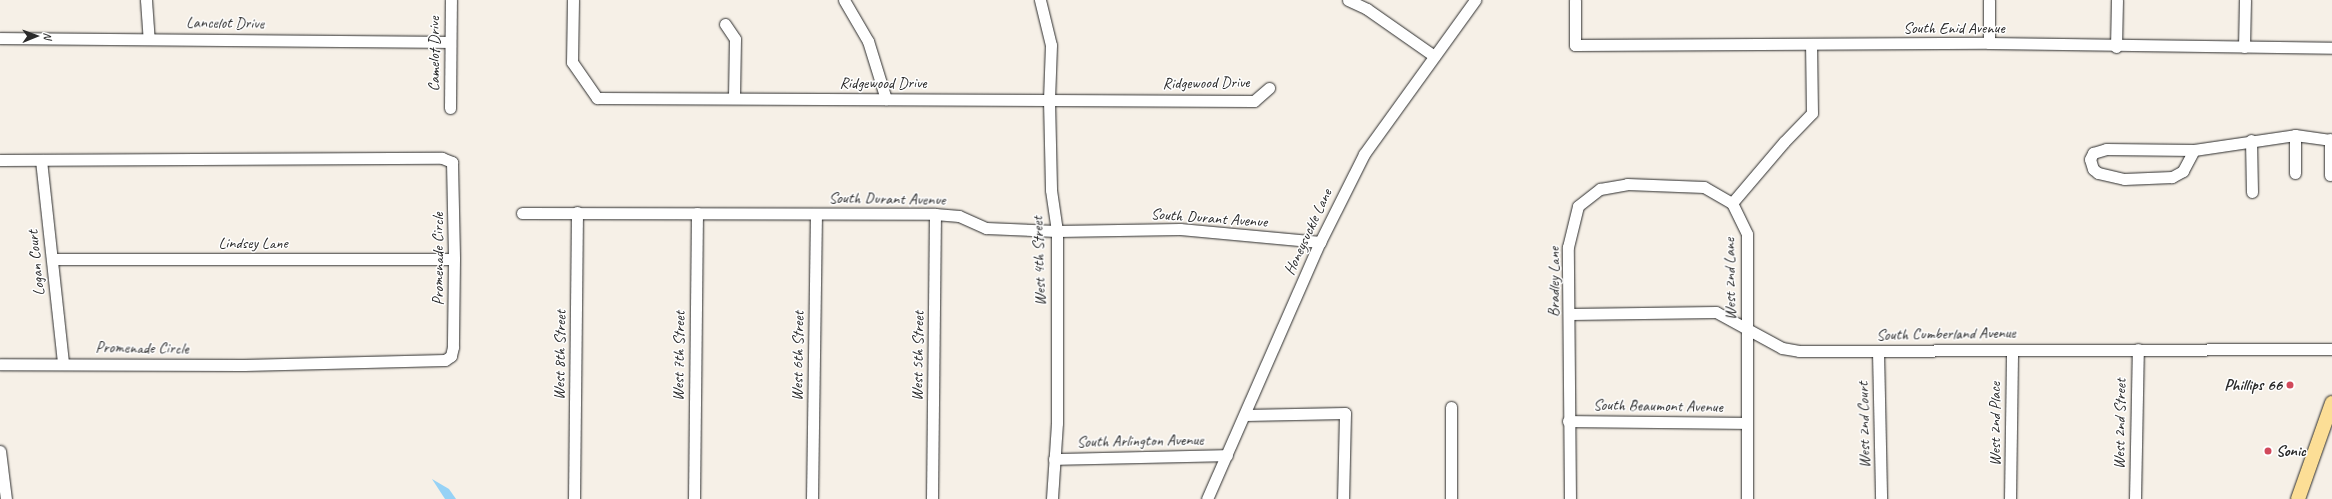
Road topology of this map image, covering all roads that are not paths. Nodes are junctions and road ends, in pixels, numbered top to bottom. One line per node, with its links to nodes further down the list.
1 (146, 0): 15 (street)
2 (451, 0): 16 (street, Camelot Drive)
3 (573, 0): 24 (street, Ridgewood Drive)
4 (844, 0): 25 (street)
5 (1348, 0): 12 (street)
6 (1475, 0): 22 (street, Honeysuckle Lane)
7 (1575, 0): 18 (street, South Enid Avenue)
8 (1989, 0): 17 (street)
9 (2117, 0): 19 (street)
10 (2245, 0): 20 (street)
11 (1042, 1): 26 (street, West 4th Street)
12 (1367, 5): 22 (street)
13 (724, 24): 24 (street)
14 (0, 38): 15 (street, Lancelot Drive)
15 (149, 39): 16 (street, Lancelot Drive)
16 (450, 42): 27 (street, Camelot Drive)
17 (1989, 43): 18 (street, South Enid Avenue); 19 (street, South Enid Avenue)
18 (1811, 45): 37 (street)
19 (2116, 47): 20 (street, South Enid Avenue)
20 (2244, 47): 21 (street, South Enid Avenue)
21 (2332, 48)
22 (1434, 56): 44 (street, Honeysuckle Lane)
23 (1269, 88): 26 (street, Ridgewood Drive)
24 (734, 98): 25 (street, Ridgewood Drive)
25 (886, 99): 26 (street, Ridgewood Drive)
26 (1049, 100): 43 (street, West 4th Street)
27 (450, 108)
28 (2295, 134): 29 (street); 30 (street); 34 (street)
29 (2331, 139): 35 (street)
30 (2250, 140): 31 (street); 36 (street)
31 (2194, 150): 31 (street)
32 (0, 160): 33 (street, Promenade Circle)
33 (41, 160): 45 (street, Logan Court); 46 (street, Promenade Circle)
34 (2295, 173)
35 (2330, 175)
36 (2252, 192)
37 (1732, 203): 47 (street, Bradley Lane); 48 (street, West 2nd Lane)
38 (577, 212): 39 (street, South Durant Avenue); 40 (street, South Durant Avenue); 64 (street, West 8th Street)
39 (522, 213)
40 (697, 213): 41 (street, South Durant Avenue); 65 (street, West 7th Street)
41 (816, 214): 42 (street, South Durant Avenue); 66 (street, West 6th Street)
42 (935, 214): 43 (street, South Durant Avenue); 67 (street, West 5th Street)
43 (1057, 231): 44 (street, South Durant Avenue); 62 (street, West 4th Street)
44 (1320, 242): 57 (street, Honeysuckle Lane)
45 (52, 259): 46 (street, Lindsey Lane); 53 (street, Logan Court)
46 (454, 259): 53 (street, Promenade Circle)
47 (1570, 314): 48 (street, South Cumberland Avenue); 58 (street, Bradley Lane)
48 (1747, 330): 52 (street, South Cumberland Avenue); 59 (street, West 2nd Lane)
49 (2138, 349): 50 (street, South Cumberland Avenue); 51 (street, South Cumberland Avenue); 76 (street, West 2nd Street)
50 (2332, 349)
51 (2012, 350): 52 (street, South Cumberland Avenue); 75 (street, West 2nd Place)
52 (1878, 351): 74 (street, West 2nd Court)
53 (63, 363): 54 (street, Promenade Circle)
54 (0, 364)
55 (2332, 403): 77 (main road)
56 (1451, 407): 71 (street)
57 (1245, 415): 61 (street, Honeysuckle Lane); 70 (street)
58 (1568, 421): 59 (street, South Beaumont Avenue); 72 (street, Bradley Lane)
59 (1747, 423): 73 (street, West 2nd Lane)
60 (0, 451): 63 (street)
61 (1227, 455): 62 (street, South Arlington Avenue); 69 (street, Honeysuckle Lane)
62 (1054, 459): 68 (street, West 4th Street)
63 (6, 499)
64 (574, 499)
65 (694, 499)
66 (812, 499)
67 (932, 499)
68 (1052, 499)
69 (1207, 499)
70 (1343, 499)
71 (1451, 499)
72 (1570, 499)
73 (1747, 499)
74 (1881, 499)
75 (2010, 499)
76 (2135, 499)
77 (2298, 499)

